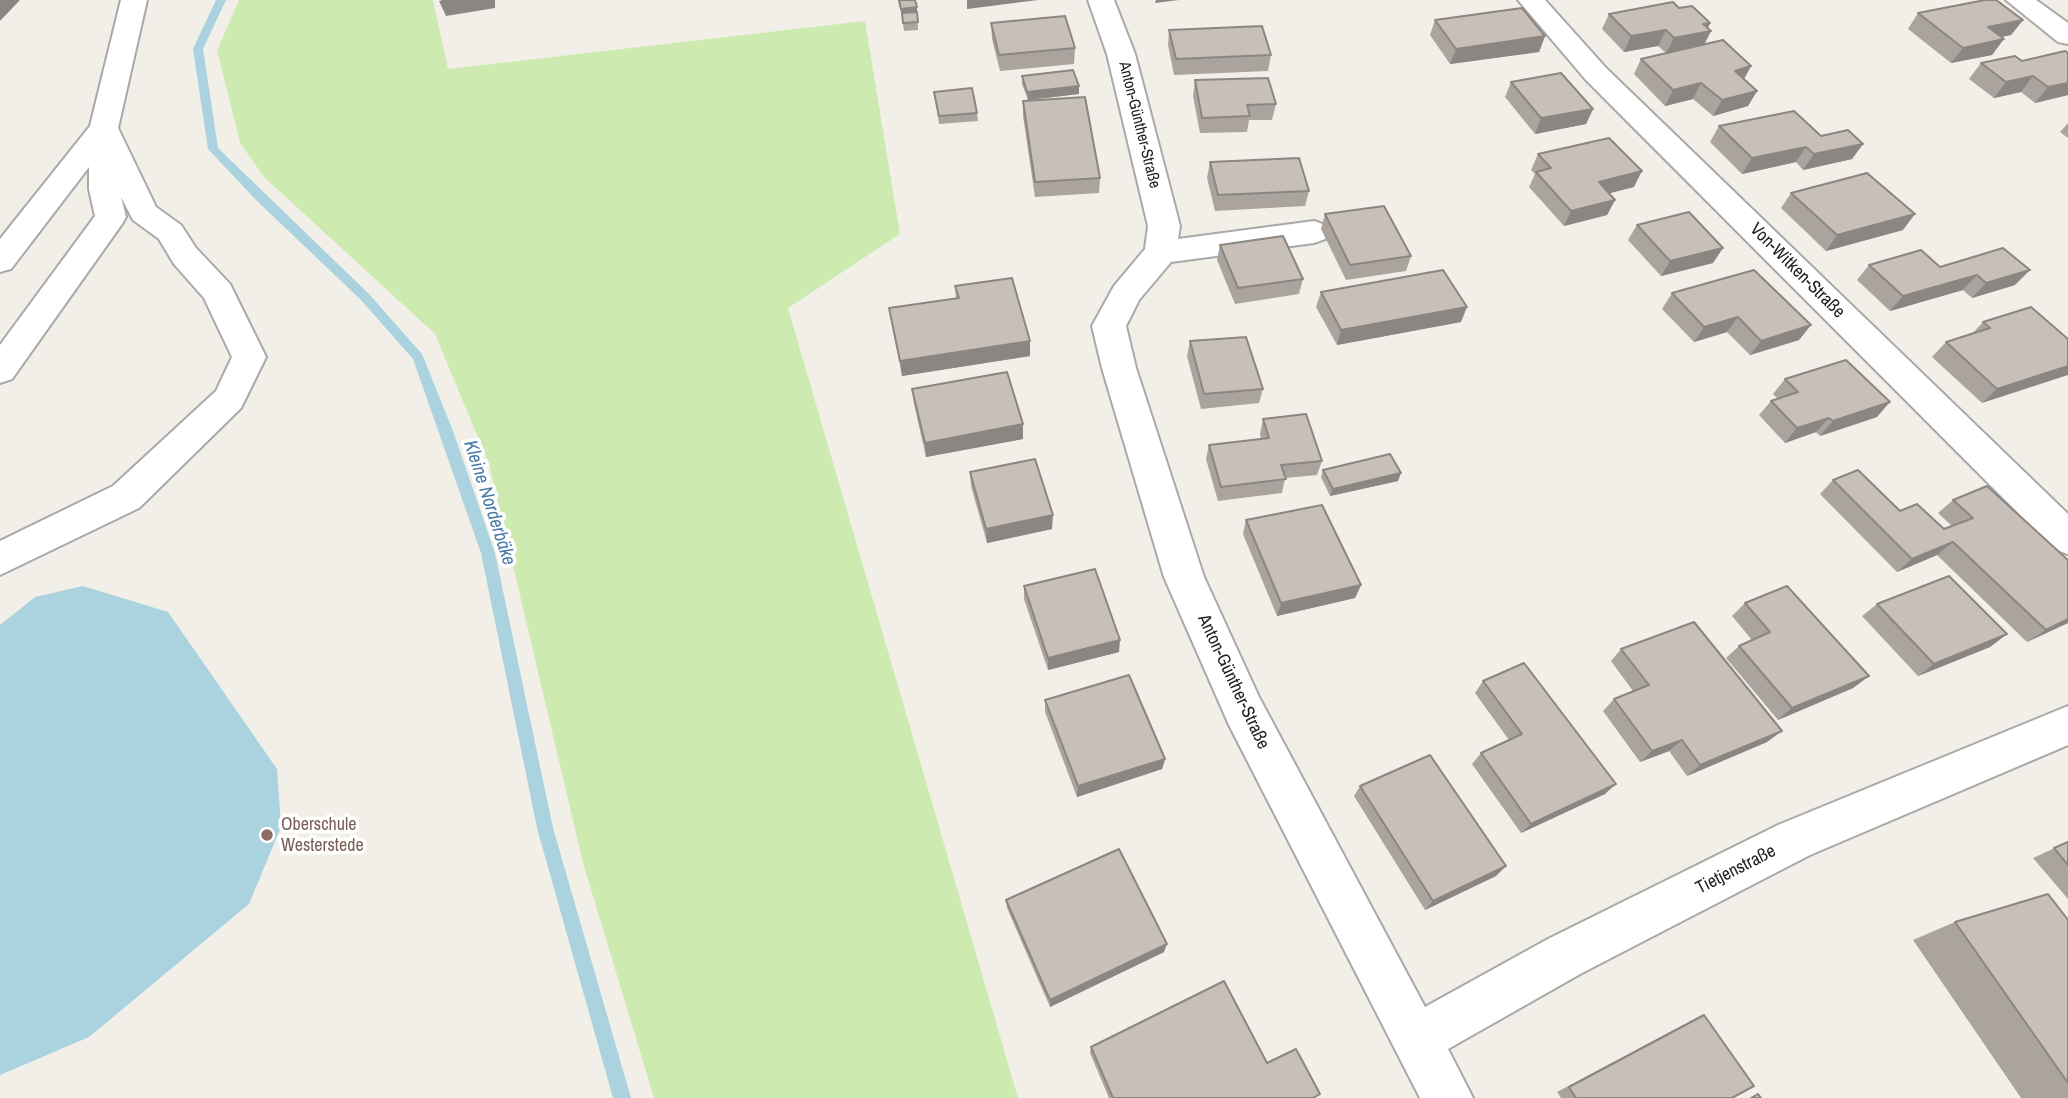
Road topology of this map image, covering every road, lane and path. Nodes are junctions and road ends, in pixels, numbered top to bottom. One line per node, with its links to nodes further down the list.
1 (134, 0): 6 (street)
2 (1101, 0): 8 (street, Anton-Günther-Straße)
3 (1531, 0): 11 (street, Von-Witken-Straße)
4 (2019, 0): 5 (street)
5 (2068, 36)
6 (104, 128): 9 (street); 10 (street); 12 (street)
7 (1314, 232): 8 (street)
8 (1161, 252): 14 (street, Anton-Günther-Straße)
9 (0, 261)
10 (0, 370)
11 (2068, 538)
12 (0, 559)
13 (2068, 725): 14 (street, Tietjenstraße)
14 (1415, 1040): 15 (street, Anton-Günther-Straße)
15 (1448, 1098)

